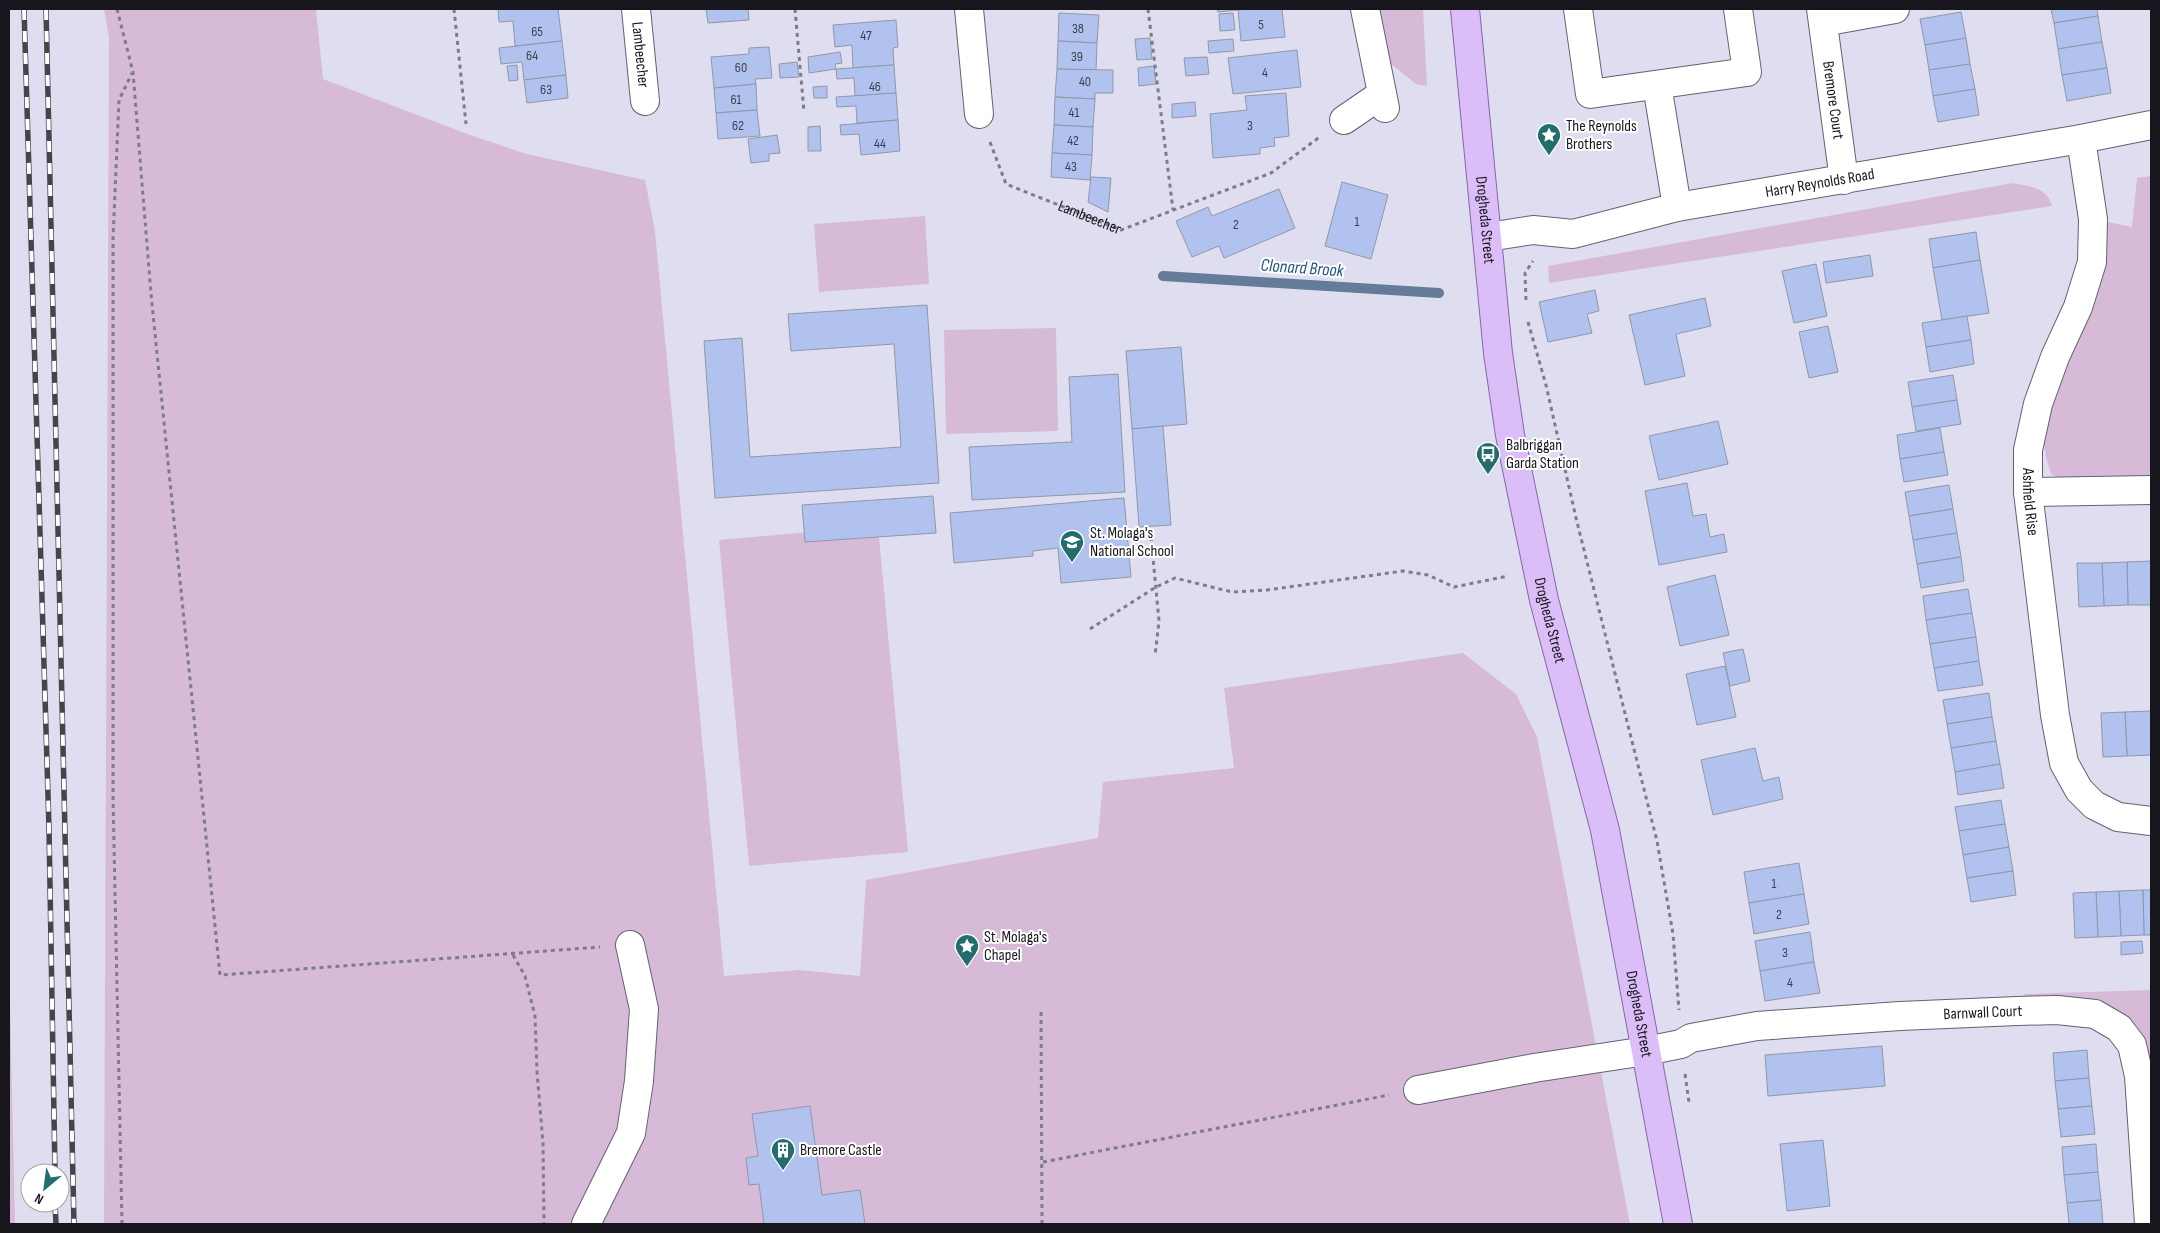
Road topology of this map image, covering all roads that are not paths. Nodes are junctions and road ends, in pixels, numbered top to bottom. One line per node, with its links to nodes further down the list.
1 (636, 9): 10 (street, Lambeecher)
2 (969, 9): 11 (street)
3 (1365, 9): 12 (street)
4 (1465, 9): 17 (main road, Drogheda Street)
5 (1578, 9): 9 (street)
6 (1738, 9): 9 (street)
7 (1895, 9): 8 (street, Bremore Court)
8 (1822, 15): 15 (street, Bremore Court)
9 (1657, 85): 16 (street)
10 (645, 102)
11 (979, 114)
12 (1344, 120)
13 (2151, 125): 14 (street, Harry Reynolds Road)
14 (2081, 139): 15 (street, Harry Reynolds Road); 19 (street, Ashfield Rise)
15 (1844, 180): 16 (street, Harry Reynolds Road)
16 (1677, 207): 17 (street, Harry Reynolds Road)
17 (1488, 237): 22 (main road, Drogheda Street)
18 (2151, 490): 19 (street)
19 (2028, 492): 20 (street, Ashfield Rise)
20 (2151, 821)
21 (630, 945): 24 (street)
22 (1646, 1051): 23 (street, Barnwall Court); 25 (main road, Drogheda Street); 26 (street, Barnwall Court)
23 (1418, 1090)
24 (586, 1224)
25 (1678, 1224)
26 (2150, 1224)

